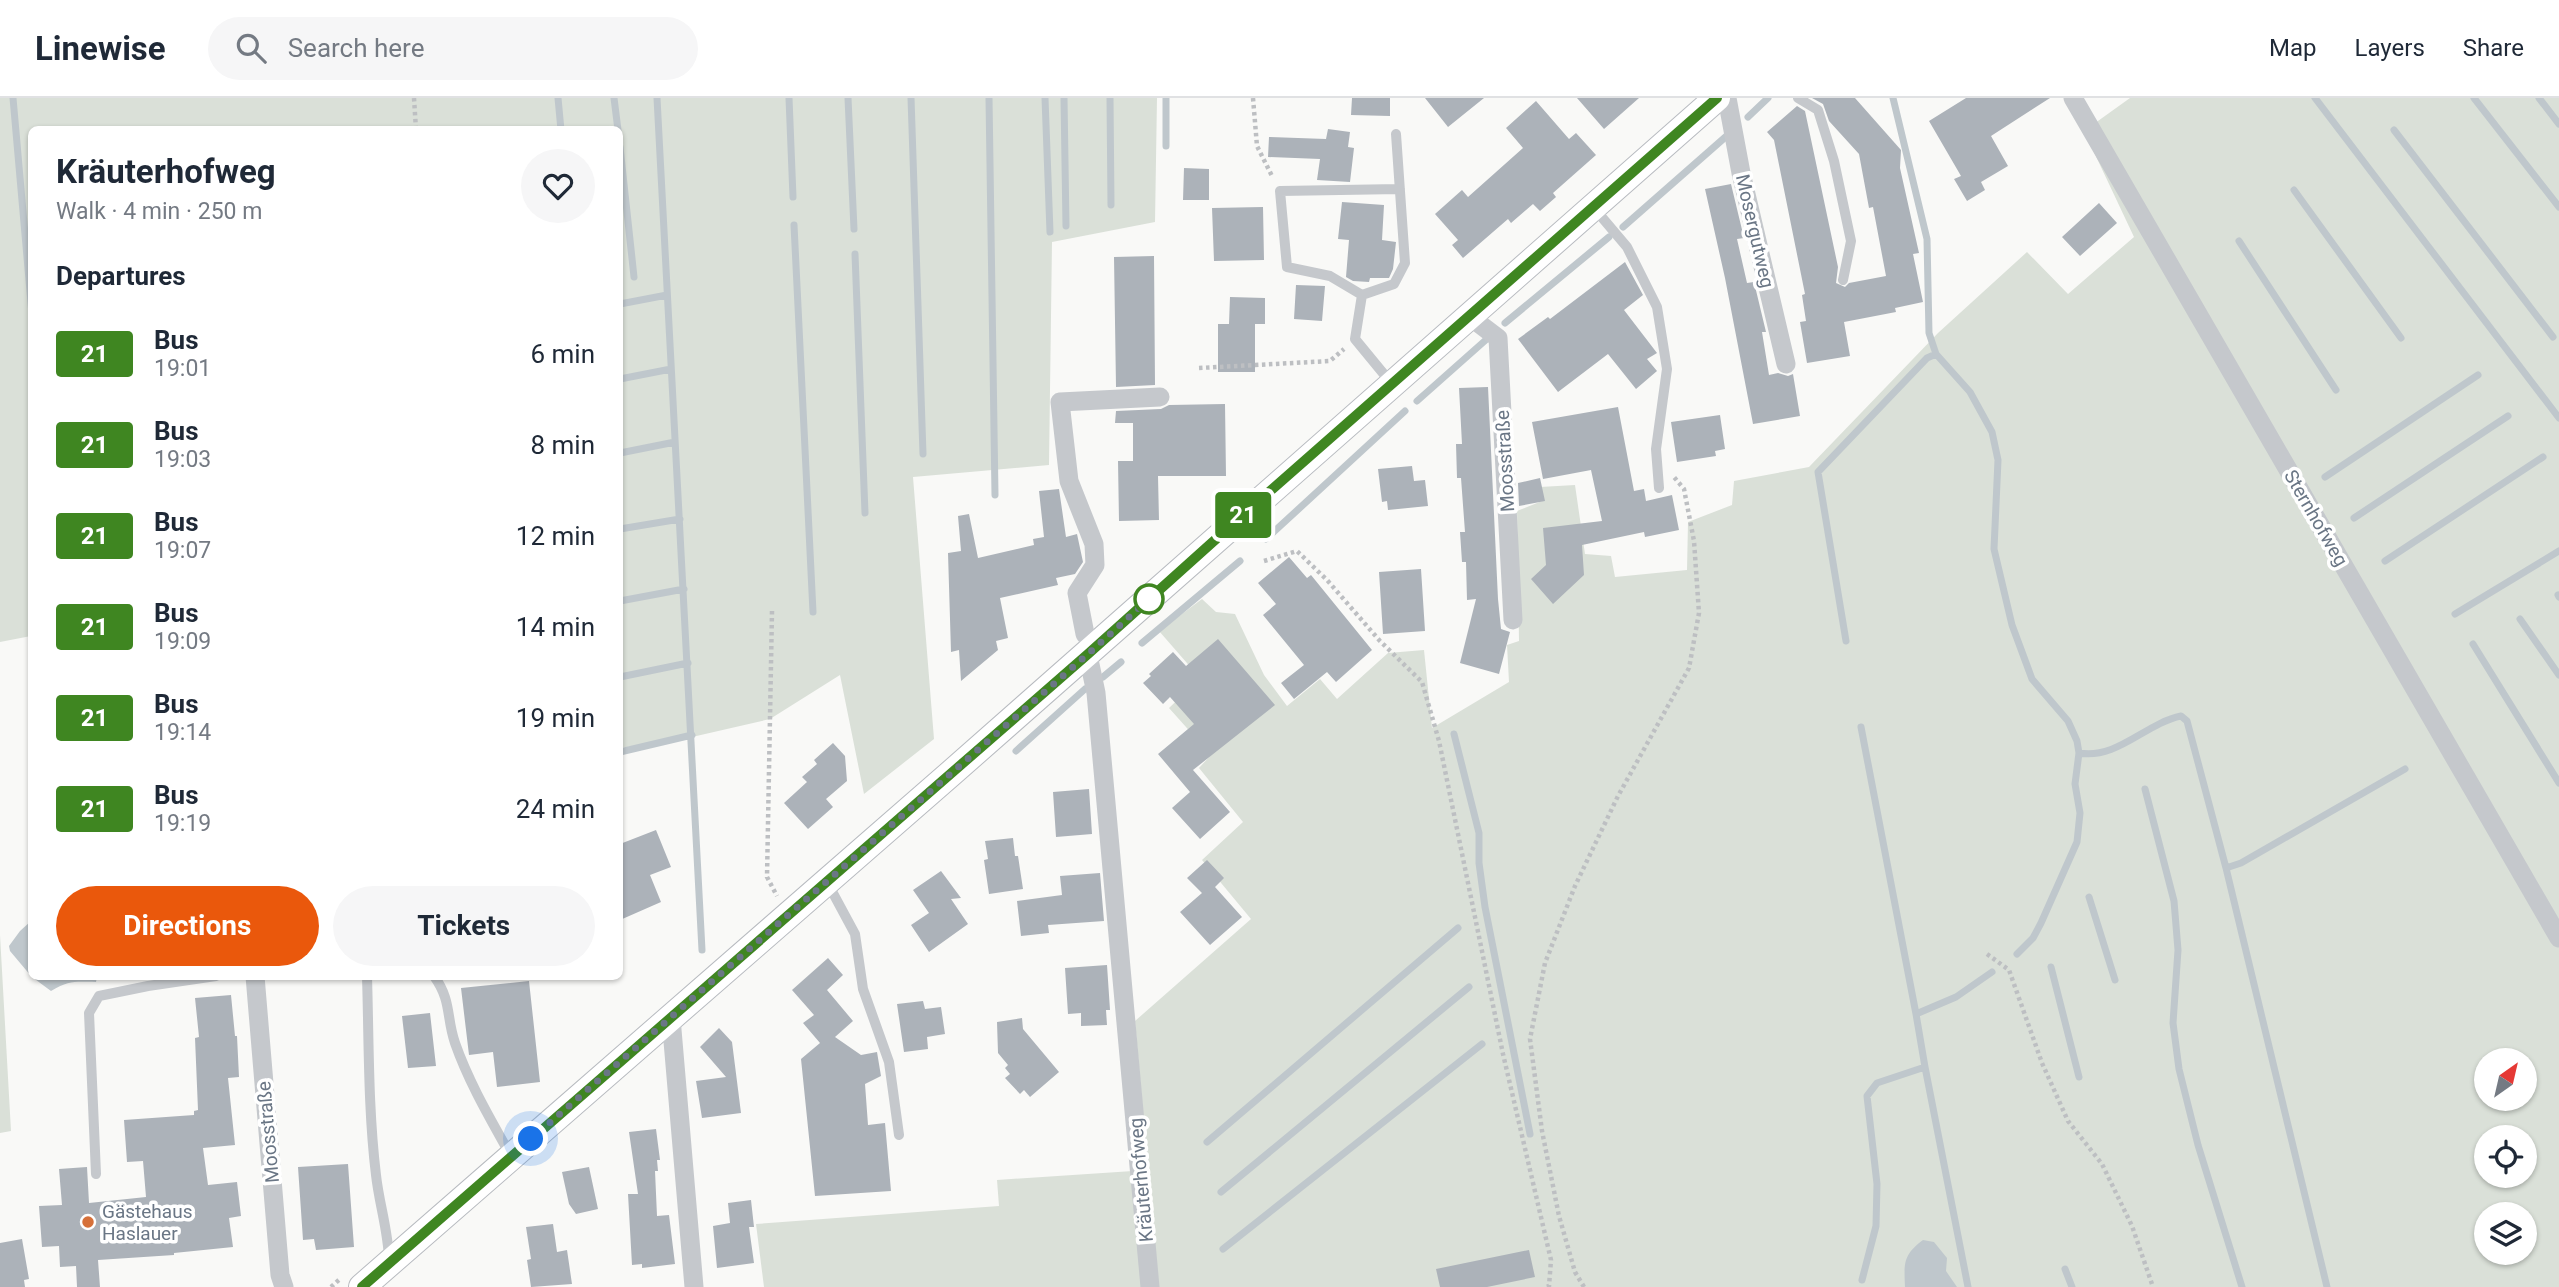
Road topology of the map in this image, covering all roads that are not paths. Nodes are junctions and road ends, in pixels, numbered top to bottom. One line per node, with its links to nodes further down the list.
1 (1717, 98): 7 (street)
2 (1727, 98): 11 (street, Mosergutweg)
3 (1798, 98): 8 (lane)
4 (2073, 98): 18 (street, Sternhofweg)
5 (1396, 134): 6 (lane)
6 (1400, 189): 9 (lane); 9 (lane)
7 (1593, 208): 10 (street); 14 (lane)
8 (1843, 280)
9 (1362, 295): 12 (lane)
10 (1469, 316): 12 (street); 15 (street, Moosstraße)
11 (1786, 364)
12 (1392, 385): 16 (street)
13 (1160, 397): 16 (street)
14 (1658, 488)
15 (1513, 620)
16 (1092, 651): 17 (street); 31 (street, Kräuterhofweg)
17 (827, 882): 23 (street); 24 (lane)
18 (2559, 938)
19 (189, 980): 26 (lane)
20 (255, 980): 28 (street, Moosstraße)
21 (368, 980): 27 (lane)
22 (437, 980): 25 (lane)
23 (671, 1018): 25 (street); 30 (street)
24 (899, 1135)
25 (511, 1157): 27 (street)
26 (96, 1174)
27 (389, 1263): 29 (street)
28 (284, 1287)
29 (362, 1287)
30 (694, 1287)
31 (1150, 1287)

